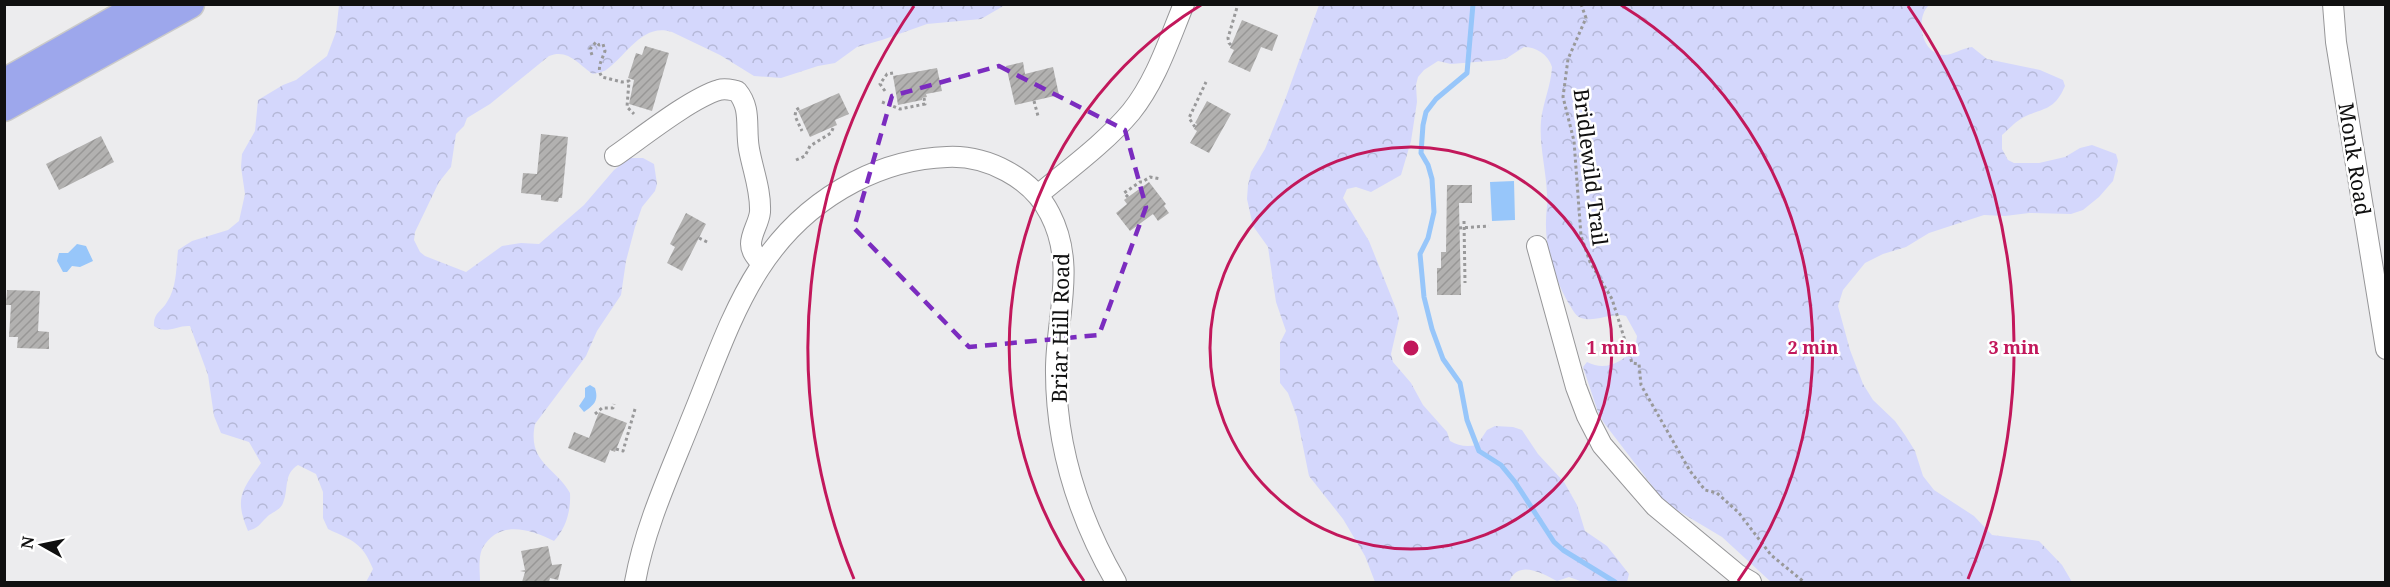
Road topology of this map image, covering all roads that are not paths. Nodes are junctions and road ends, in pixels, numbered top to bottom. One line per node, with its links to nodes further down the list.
1 (144, 4): 5 (highway)
2 (190, 4): 6 (highway)
3 (1184, 4): 8 (street)
4 (2333, 4): 11 (street, Monk Road)
5 (4, 83)
6 (4, 107)
7 (615, 156): 10 (street)
8 (1038, 195): 10 (street, Briar Hill Road); 13 (street, Briar Hill Road)
9 (1537, 246): 14 (street)
10 (762, 264): 12 (street, Briar Hill Road)
11 (2385, 350)
12 (635, 582)
13 (1116, 582)
14 (1751, 582)

